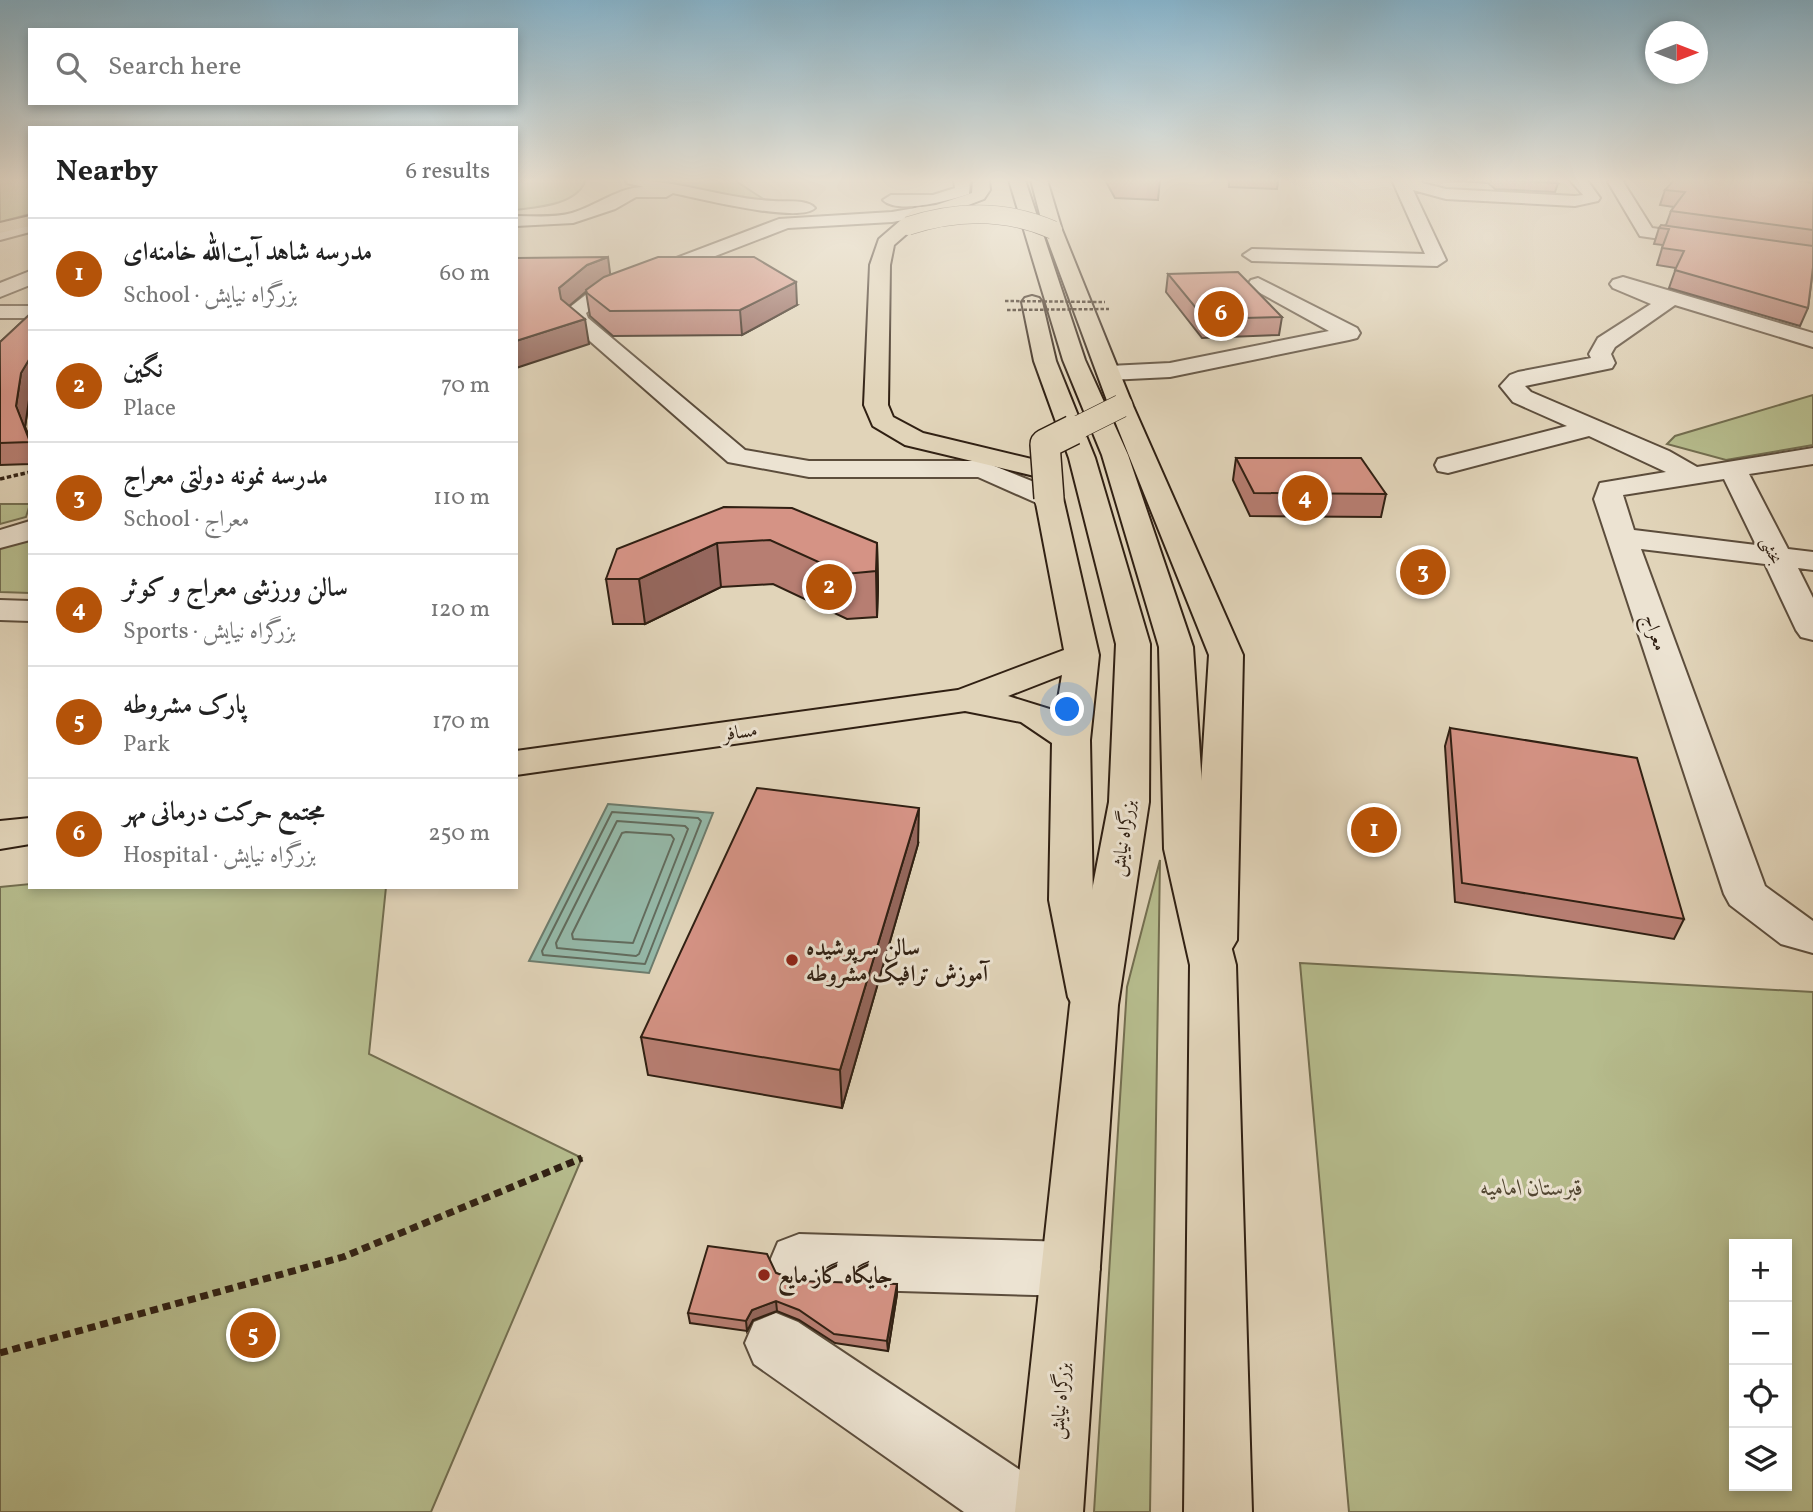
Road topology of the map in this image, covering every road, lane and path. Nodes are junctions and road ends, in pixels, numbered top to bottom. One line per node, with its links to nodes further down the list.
1 (712, 251): 31 (street)
2 (883, 251): 31 (main road)
3 (1020, 251): 48 (main road, بزرگراه نیایش)
4 (1039, 251): 47 (main road)
5 (1061, 251): 22 (main road)
6 (1433, 251): 8 (street)
7 (1781, 251): 9 (street)
8 (1252, 255)
9 (1813, 255)
10 (28, 265): 11 (street)
11 (0, 272)
12 (28, 278): 14 (street)
13 (1258, 284): 22 (street)
14 (0, 291)
15 (1005, 301): 16 (path, bridge)
16 (1105, 302)
17 (1108, 309): 18 (path, bridge)
18 (1007, 310)
19 (0, 312): 20 (street)
20 (28, 312)
21 (1813, 340): 24 (street)
22 (1109, 373): 23 (main road)
23 (1121, 406): 31 (main road, bridge); 47 (main road)
24 (1592, 427): 26 (street); 29 (street)
25 (1813, 456): 27 (street, معراج)
26 (1448, 465)
27 (1733, 469): 29 (street, معراج); 35 (street, بخشی)
28 (28, 472): 30 (path)
29 (1694, 476): 33 (street, معراج)
30 (0, 478)
31 (1048, 484): 40 (main road)
32 (28, 531): 34 (street)
33 (1623, 538): 35 (street); 46 (street, معراج)
34 (0, 539)
35 (1776, 557): 36 (street); 39 (street, بخشی)
36 (1813, 561)
37 (0, 610): 38 (street)
38 (28, 611)
39 (1813, 630)
40 (1082, 655): 41 (main road); 42 (main road)
41 (964, 700): 42 (main road); 43 (main road, مسافر)
42 (1071, 740): 48 (main road)
43 (518, 763)
44 (28, 831): 45 (main road)
45 (0, 835)
46 (1813, 937)
47 (1213, 965): 56 (main road)
48 (1094, 1005): 51 (main road, بزرگراه نیایش)
49 (582, 1158): 53 (path)
50 (799, 1261): 51 (street)
51 (1071, 1269): 55 (main road, بزرگراه نیایش)
52 (776, 1343): 54 (street)
53 (0, 1353)
54 (1023, 1512)
55 (1049, 1512)
56 (1219, 1512)

